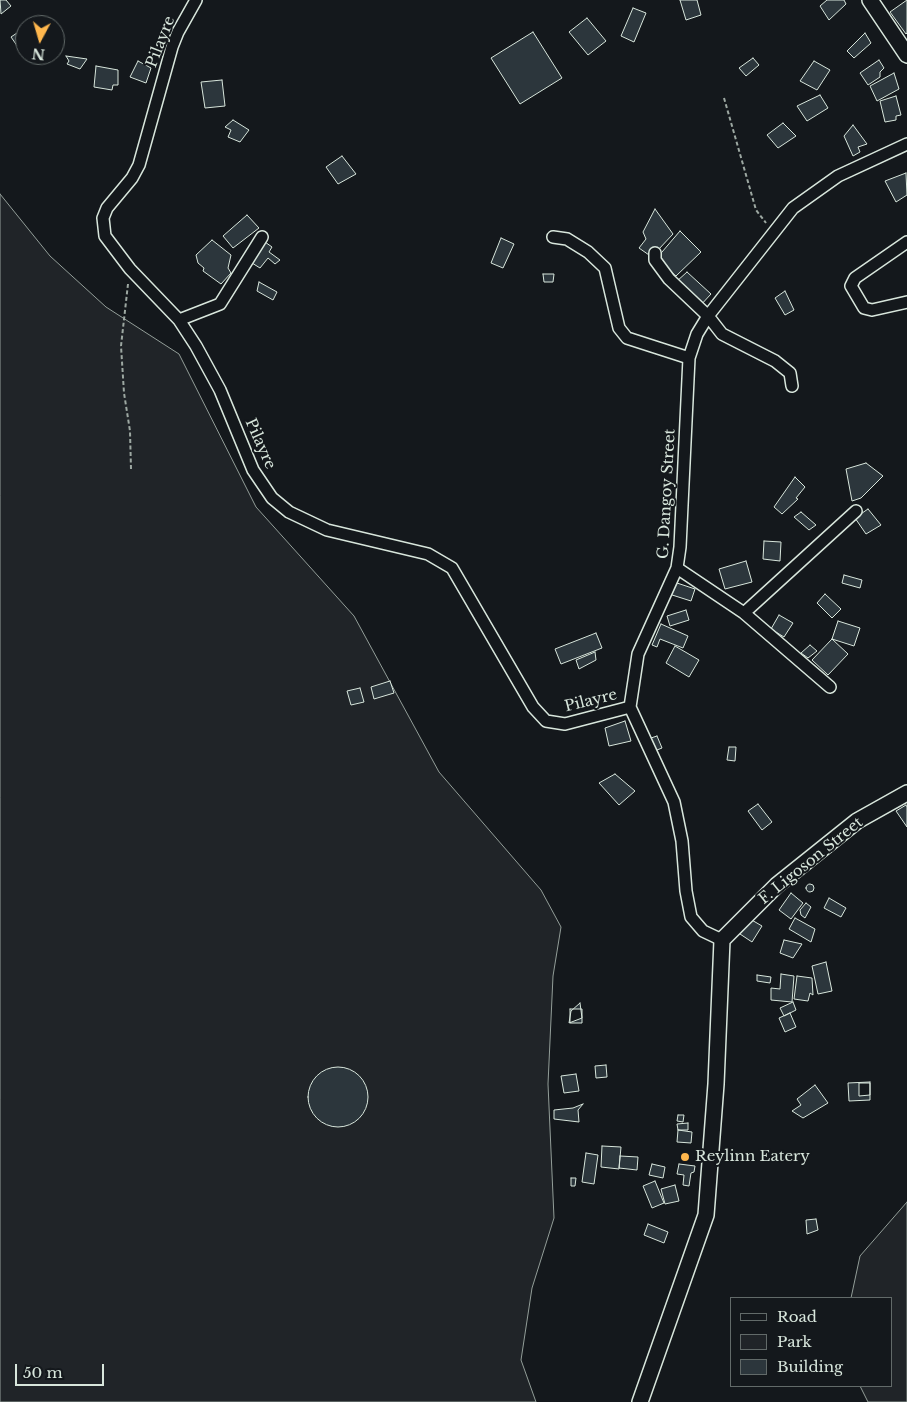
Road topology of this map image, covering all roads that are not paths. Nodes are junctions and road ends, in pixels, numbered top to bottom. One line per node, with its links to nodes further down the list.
1 (196, 0): 11 (street, Pilayre)
2 (870, 0): 3 (street)
3 (907, 55)
4 (907, 144): 10 (street, G. Dangoy Street)
5 (262, 237): 11 (street)
6 (552, 237): 12 (street)
7 (907, 242): 9 (street)
8 (655, 253): 10 (street)
9 (907, 302)
10 (708, 316): 12 (street, G. Dangoy Street); 13 (street)
11 (179, 320): 18 (street, Pilayre)
12 (689, 358): 15 (street, G. Dangoy Street)
13 (792, 386)
14 (856, 511): 16 (street)
15 (677, 568): 16 (street); 18 (street, G. Dangoy Street)
16 (744, 614): 17 (street)
17 (830, 687)
18 (630, 707): 20 (street)
19 (907, 793): 20 (street, F. Ligoson Street)
20 (722, 940): 21 (street)
21 (640, 1402)

